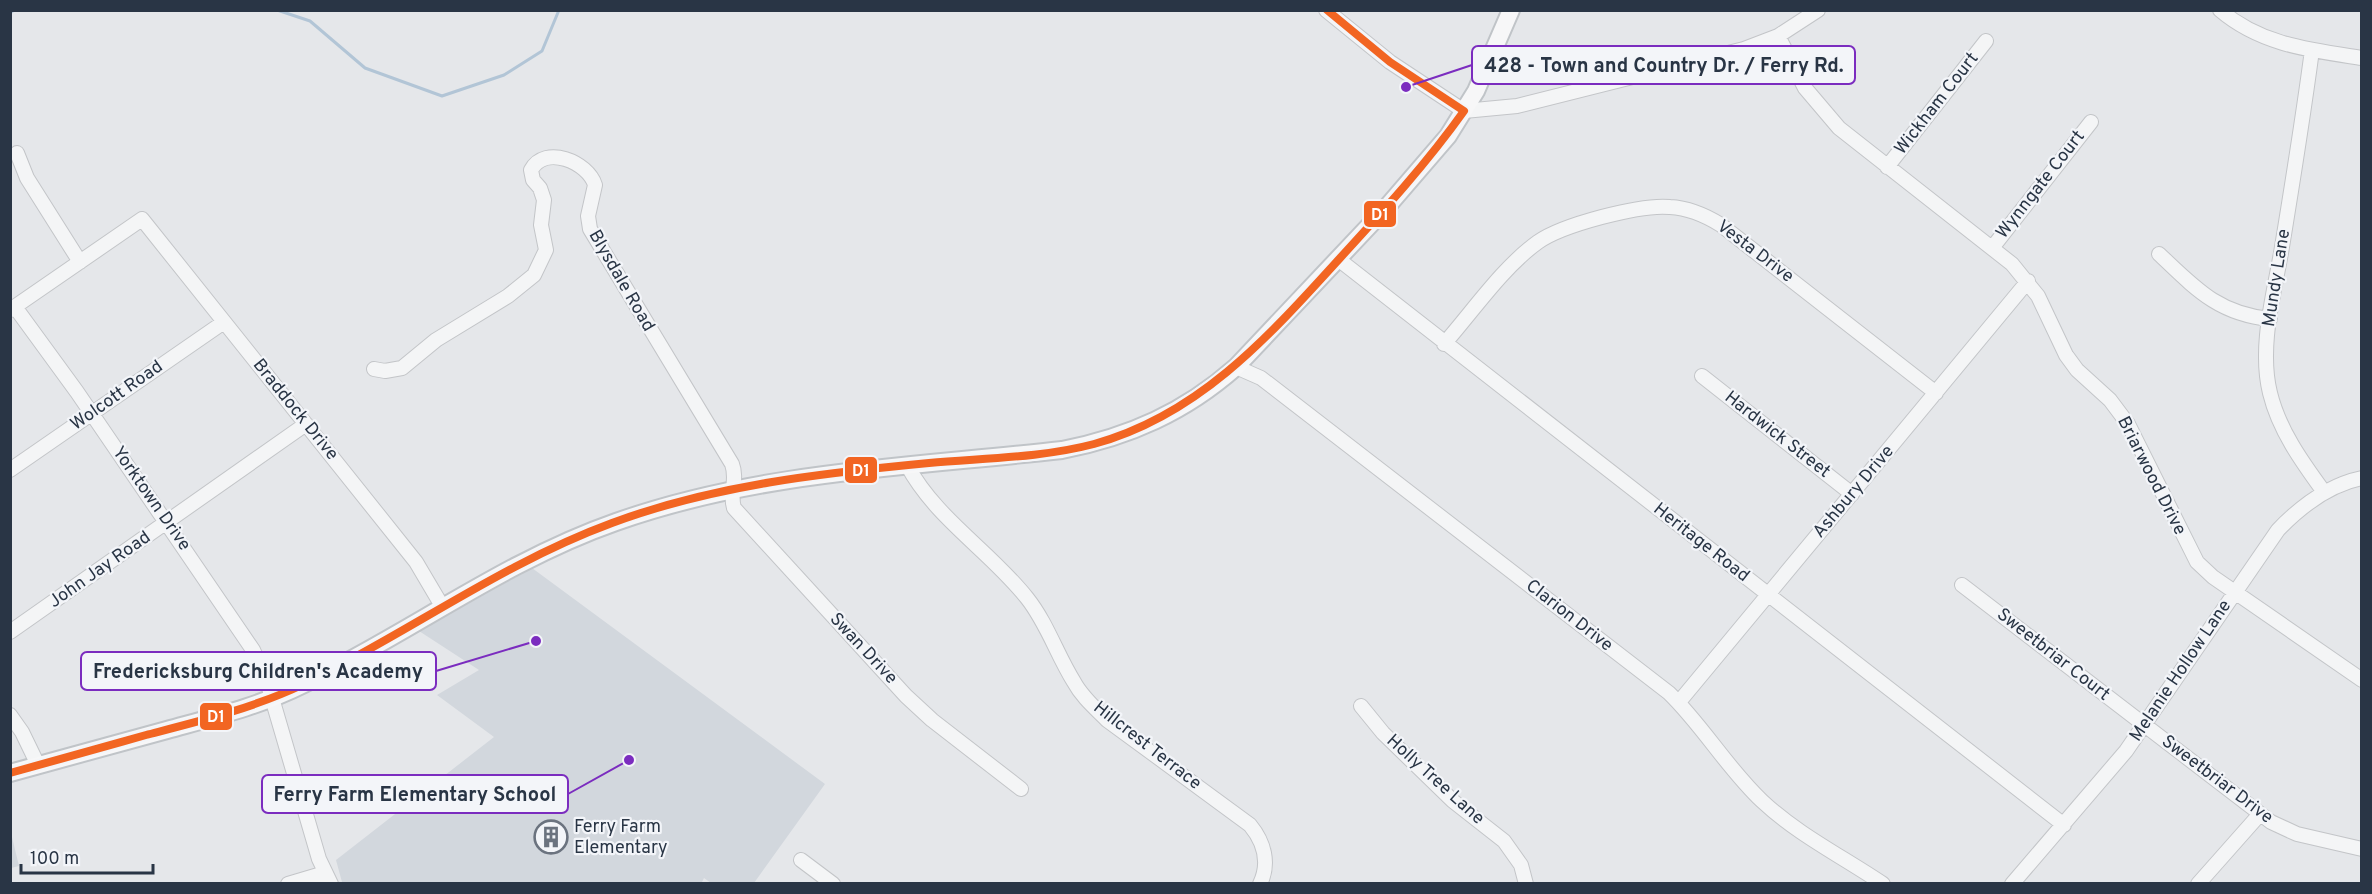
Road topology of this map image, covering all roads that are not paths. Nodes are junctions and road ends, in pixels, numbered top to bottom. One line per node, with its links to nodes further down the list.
1 (1326, 10): 9 (street)
2 (1511, 10): 9 (main road)
3 (1818, 10): 5 (street)
4 (2220, 10): 7 (street)
5 (1778, 36): 9 (street); 12 (street, Briarwood Drive)
6 (1986, 41): 12 (street, Wickham Court)
7 (2312, 50): 8 (street); 19 (street, Mundy Lane)
8 (2361, 58)
9 (1464, 111): 15 (main road)
10 (2091, 122): 13 (street, Wynngate Court)
11 (17, 153): 16 (street)
12 (1887, 167): 13 (street, Briarwood Drive)
13 (1992, 248): 17 (street, Briarwood Drive)
14 (2159, 254): 19 (street)
15 (1338, 260): 21 (street, Heritage Road); 22 (main road)
16 (80, 262): 18 (street); 20 (street, Braddock Drive)
17 (2028, 281): 25 (street, Ashbury Drive); 36 (street, Briarwood Drive)
18 (13, 309): 26 (street, Yorktown Drive)
19 (2270, 319): 32 (street, Mundy Lane)
20 (224, 322): 26 (street, Wolcott Road); 27 (street, Braddock Drive)
21 (1444, 344): 25 (street, Vesta Drive); 37 (street, Heritage Road)
22 (1236, 367): 28 (main road); 42 (street, Clarion Drive)
23 (374, 369): 31 (street, Blysdale Road)
24 (1702, 376): 33 (street, Hardwick Street)
25 (1936, 393): 33 (street, Ashbury Drive)
26 (91, 413): 29 (street, Wolcott Road); 34 (street, Yorktown Drive)
27 (306, 424): 34 (street, John Jay Road); 38 (street, Braddock Drive)
28 (908, 465): 31 (main road); 56 (street, Hillcrest Terrace)
29 (10, 470)
30 (2361, 478): 32 (street, Melanie Hollow Lane)
31 (734, 489): 38 (main road); 48 (street, Swan Drive)
32 (2324, 492): 36 (street, Melanie Hollow Lane)
33 (1852, 494): 37 (street, Ashbury Drive)
34 (167, 523): 39 (street, John Jay Road); 41 (street, Yorktown Drive)
35 (1962, 585): 45 (street, Sweetbriar Court)
36 (2235, 593): 40 (street, Briarwood Drive); 45 (street, Melanie Hollow Lane)
37 (1768, 596): 42 (street, Ashbury Drive); 50 (street, Heritage Road)
38 (442, 606): 41 (main road)
39 (10, 632)
40 (2361, 680)
41 (272, 699): 46 (main road); 53 (street, Yorktown Drive)
42 (1679, 702): 58 (street, Clarion Drive)
43 (1361, 706): 57 (street, Holly Tree Lane)
44 (10, 715): 46 (street)
45 (2145, 726): 49 (street, Sweetbriar Drive); 50 (street, Melanie Hollow Lane)
46 (38, 765): 47 (main road)
47 (10, 773)
48 (1021, 789)
49 (2260, 814): 51 (street, Sweetbriar Drive); 60 (street)
50 (2064, 825): 59 (street, Melanie Hollow Lane)
51 (2361, 849)
52 (801, 860): 55 (street)
53 (328, 878): 54 (street)
54 (288, 884)
55 (833, 884)
56 (1260, 884)
57 (1526, 884)
58 (1883, 884)
59 (2012, 884)
60 (2198, 884)

